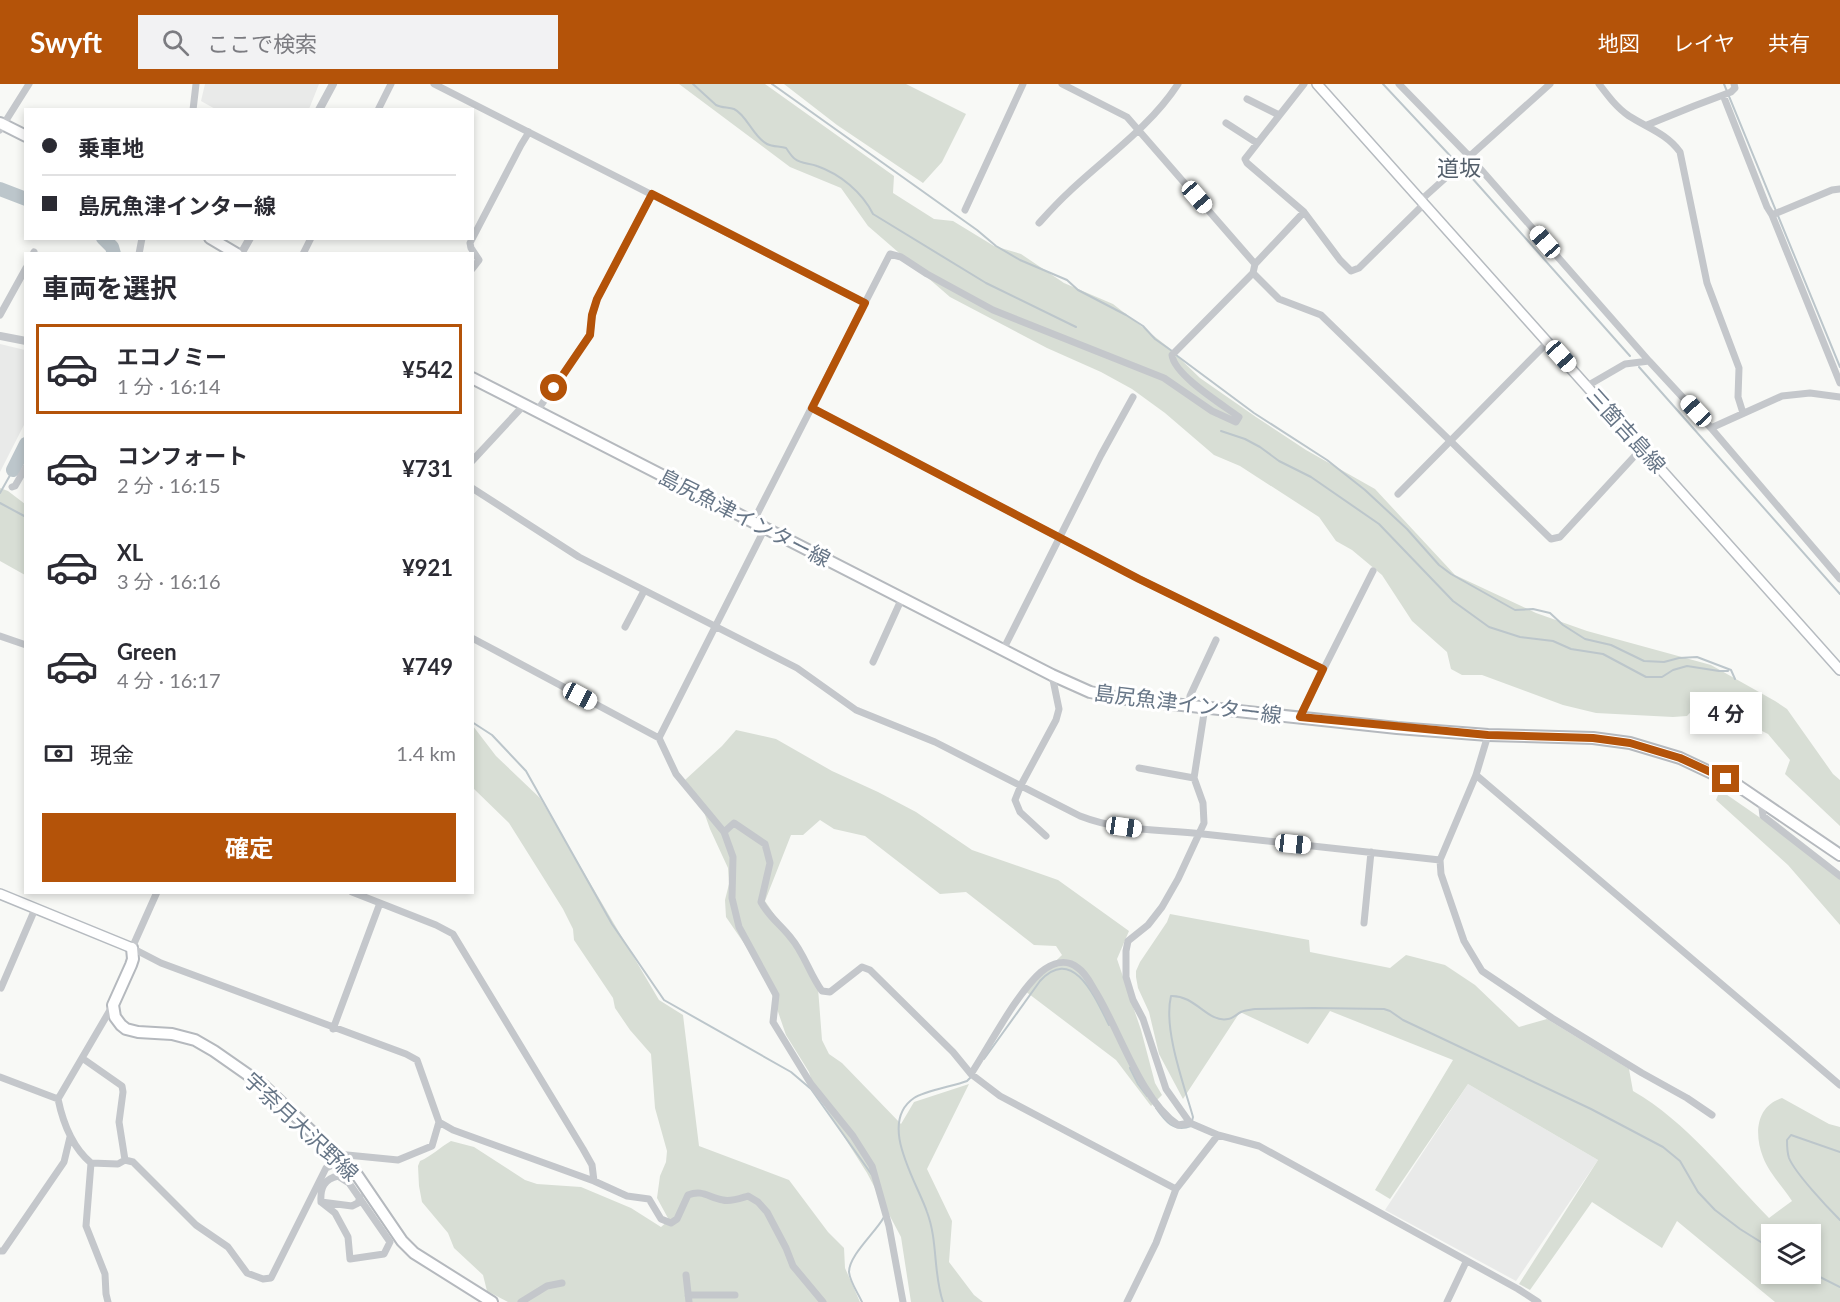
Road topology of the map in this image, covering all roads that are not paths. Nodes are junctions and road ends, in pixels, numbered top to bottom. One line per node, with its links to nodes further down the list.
1 (29, 84): 22 (street)
2 (197, 84): 17 (street)
3 (333, 84): 18 (street)
4 (391, 84): 19 (street)
5 (434, 84): 25 (street)
6 (1023, 84): 32 (street)
7 (1062, 84): 24 (street)
8 (1178, 84): 24 (street)
9 (1304, 84): 20 (street)
10 (1317, 84): 31 (main road, 三箇吉島線)
11 (1400, 84): 28 (street)
12 (1550, 84): 28 (street)
13 (1599, 84): 23 (street)
14 (1734, 84): 15 (street)
15 (1723, 95): 23 (street); 34 (street)
16 (1247, 99): 20 (street)
17 (193, 108)
18 (320, 108)
19 (379, 108)
20 (1279, 115): 27 (street)
21 (1226, 123): 27 (street)
22 (1, 126): 26 (main road)
23 (1647, 126): 58 (street)
24 (1138, 130): 35 (street); 40 (street)
25 (530, 132): 30 (street); 36 (street)
26 (24, 135)
27 (1257, 143): 33 (street)
28 (1467, 159): 31 (street); 49 (street)
29 (1840, 189): 34 (street)
30 (652, 194): 44 (street); 57 (street)
31 (1422, 202): 33 (street); 48 (main road, 三箇吉島線)
32 (965, 210)
33 (1304, 212): 40 (street)
34 (1772, 215): 51 (street)
35 (1039, 223)
36 (474, 235)
37 (214, 240): 38 (main road)
38 (235, 252)
39 (474, 252): 41 (street)
40 (1255, 264): 43 (street)
41 (474, 266)
42 (24, 272): 45 (street)
43 (1253, 273): 44 (street); 60 (street)
44 (865, 303): 56 (street)
45 (0, 315)
46 (0, 336): 47 (street)
47 (24, 341)
48 (1548, 342): 52 (main road, 三箇吉島線); 60 (street)
49 (1649, 361): 52 (street); 59 (street)
50 (474, 379): 55 (main road, 島尻魚津インター線)
51 (1840, 383)
52 (1587, 386): 61 (main road, 三箇吉島線)
53 (1133, 397): 69 (street)
54 (1840, 397): 58 (street)
55 (524, 405): 57 (main road, 島尻魚津インター線); 62 (street)
56 (812, 408): 67 (street); 69 (street)
57 (537, 411): 67 (main road, 島尻魚津インター線)
58 (1743, 413): 59 (street)
59 (1711, 428): 71 (street)
60 (1451, 441): 61 (street); 66 (street)
61 (1642, 448): 83 (main road, 三箇吉島線)
62 (474, 459)
63 (24, 470): 64 (street)
64 (12, 487)
65 (474, 489): 72 (street)
66 (1398, 494)
67 (753, 522): 68 (main road, 島尻魚津インター線)
68 (765, 528): 73 (main road, 島尻魚津インター線); 75 (street)
69 (1061, 537): 80 (street); 82 (street)
70 (1373, 571): 82 (street)
71 (1840, 579)
72 (644, 591): 74 (street); 75 (street)
73 (902, 598): 80 (main road, 島尻魚津インター線); 81 (street)
74 (625, 627)
75 (716, 627): 89 (street); 93 (street)
76 (0, 636): 79 (street)
77 (474, 639): 89 (street)
78 (1216, 640): 85 (street)
79 (24, 644)
80 (1003, 650): 84 (main road, 島尻魚津インター線)
81 (873, 662)
82 (1323, 669): 87 (street)
83 (1840, 670)
84 (1052, 675): 85 (main road, 島尻魚津インター線); 93 (street)
85 (1189, 706): 86 (main road, 島尻魚津インター線)
86 (1204, 707): 87 (main road, 島尻魚津インター線); 92 (street)
87 (1300, 717): 88 (main road, 島尻魚津インター線)
88 (1488, 735): 91 (street); 94 (main road, 島尻魚津インター線)
89 (659, 738): 95 (street)
90 (1139, 768): 92 (street)
91 (1476, 775): 100 (street); 115 (street)
92 (1194, 778): 96 (street)
93 (1021, 785): 96 (street); 97 (street)
94 (1761, 800): 99 (main road, 島尻魚津インター線); 101 (street)
95 (724, 832): 113 (street); 140 (street)
96 (1199, 833): 98 (street); 119 (street)
97 (1046, 836)
98 (1371, 852): 100 (street); 107 (street)
99 (1840, 855)
100 (1440, 860): 117 (street)
101 (1840, 876)
102 (0, 894): 106 (main road)
103 (156, 894): 108 (street)
104 (357, 894): 105 (street)
105 (380, 903): 111 (street); 126 (street)
106 (35, 909): 108 (main road); 109 (street)
107 (1364, 923)
108 (132, 948): 110 (main road); 111 (street)
109 (1, 988)
110 (113, 1005): 112 (street); 122 (main road, 宇奈月大沢野線)
111 (333, 1029): 118 (street)
112 (82, 1058): 116 (street); 123 (street)
113 (971, 1074): 119 (street); 127 (street)
114 (0, 1077): 116 (street)
115 (1840, 1085)
116 (58, 1099): 121 (street)
117 (1712, 1115)
118 (439, 1122): 122 (street); 126 (street)
119 (1190, 1123): 120 (street)
120 (1218, 1135): 127 (street); 131 (street)
121 (70, 1137): 124 (street); 130 (street)
122 (340, 1157): 123 (street); 125 (street); 137 (main road, 宇奈月大沢野線)
123 (124, 1160): 124 (street)
124 (91, 1163): 136 (street)
125 (338, 1176): 128 (street); 129 (street)
126 (594, 1181): 139 (street)
127 (1176, 1189): 141 (street)
128 (360, 1197): 129 (street); 129 (street)
129 (321, 1202)
130 (0, 1251)
131 (1466, 1262): 142 (street); 143 (street)
132 (686, 1275): 135 (street)
133 (562, 1283): 138 (street)
134 (735, 1295): 135 (street)
135 (688, 1298)
136 (108, 1302)
137 (492, 1302)
138 (520, 1302)
139 (824, 1302)
140 (903, 1302)
141 (1128, 1302)
142 (1447, 1302)
143 (1538, 1302)

